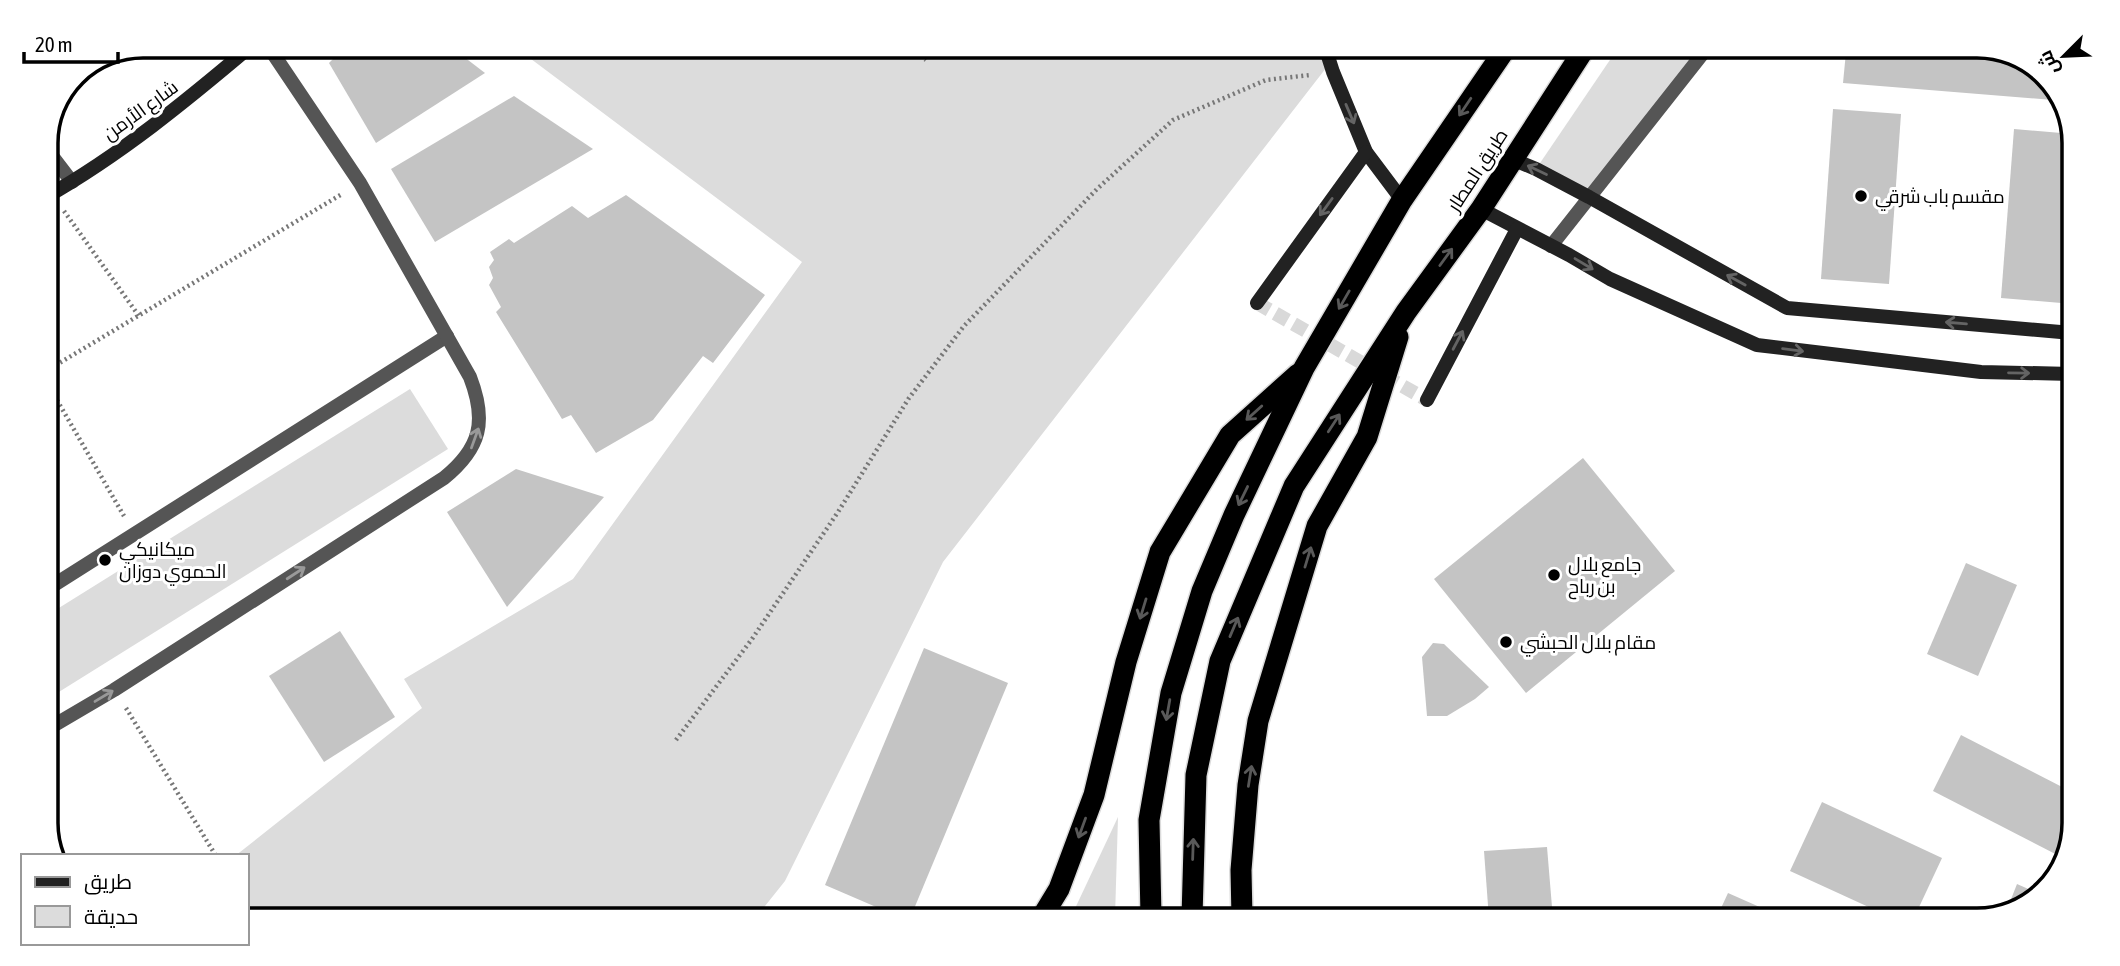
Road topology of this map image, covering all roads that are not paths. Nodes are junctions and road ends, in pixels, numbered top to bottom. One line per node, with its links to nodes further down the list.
1 (237, 58): 10 (main road, شارع الأرمن)
2 (276, 58): 20 (street)
3 (1329, 58): 7 (main road, one-way to 7)
4 (1499, 58): 13 (highway, one-way to 13)
5 (1578, 58): 8 (highway, طريق المطار)
6 (1699, 58): 12 (street)
7 (1366, 152): 13 (main road); 17 (main road, one-way to 17)
8 (1512, 159): 12 (main road, one-way to 8); 14 (highway, طريق المطار)
9 (58, 164): 10 (street)
10 (72, 182): 11 (main road, شارع الأرمن)
11 (58, 190)
12 (1588, 197): 16 (street); 19 (main road, one-way to 12)
13 (1402, 200): 21 (highway, one-way to 21)
14 (1481, 209): 15 (main road); 18 (highway, طريق المطار, one-way to 14)
15 (1517, 229): 16 (main road); 23 (main road, one-way to 15)
16 (1551, 246): 22 (main road, one-way to 22)
17 (1257, 303)
18 (1406, 312): 28 (highway, طريق المطار, one-way to 18); 29 (highway, one-way to 18)
19 (2062, 332)
20 (447, 336): 24 (street); 25 (street, one-way to 20)
21 (1304, 368): 26 (highway, one-way to 26); 27 (highway, one-way to 27)
22 (2062, 374)
23 (1427, 400)
24 (58, 583)
25 (58, 723)
26 (1047, 908)
27 (1151, 908)
28 (1192, 908)
29 (1242, 908)

